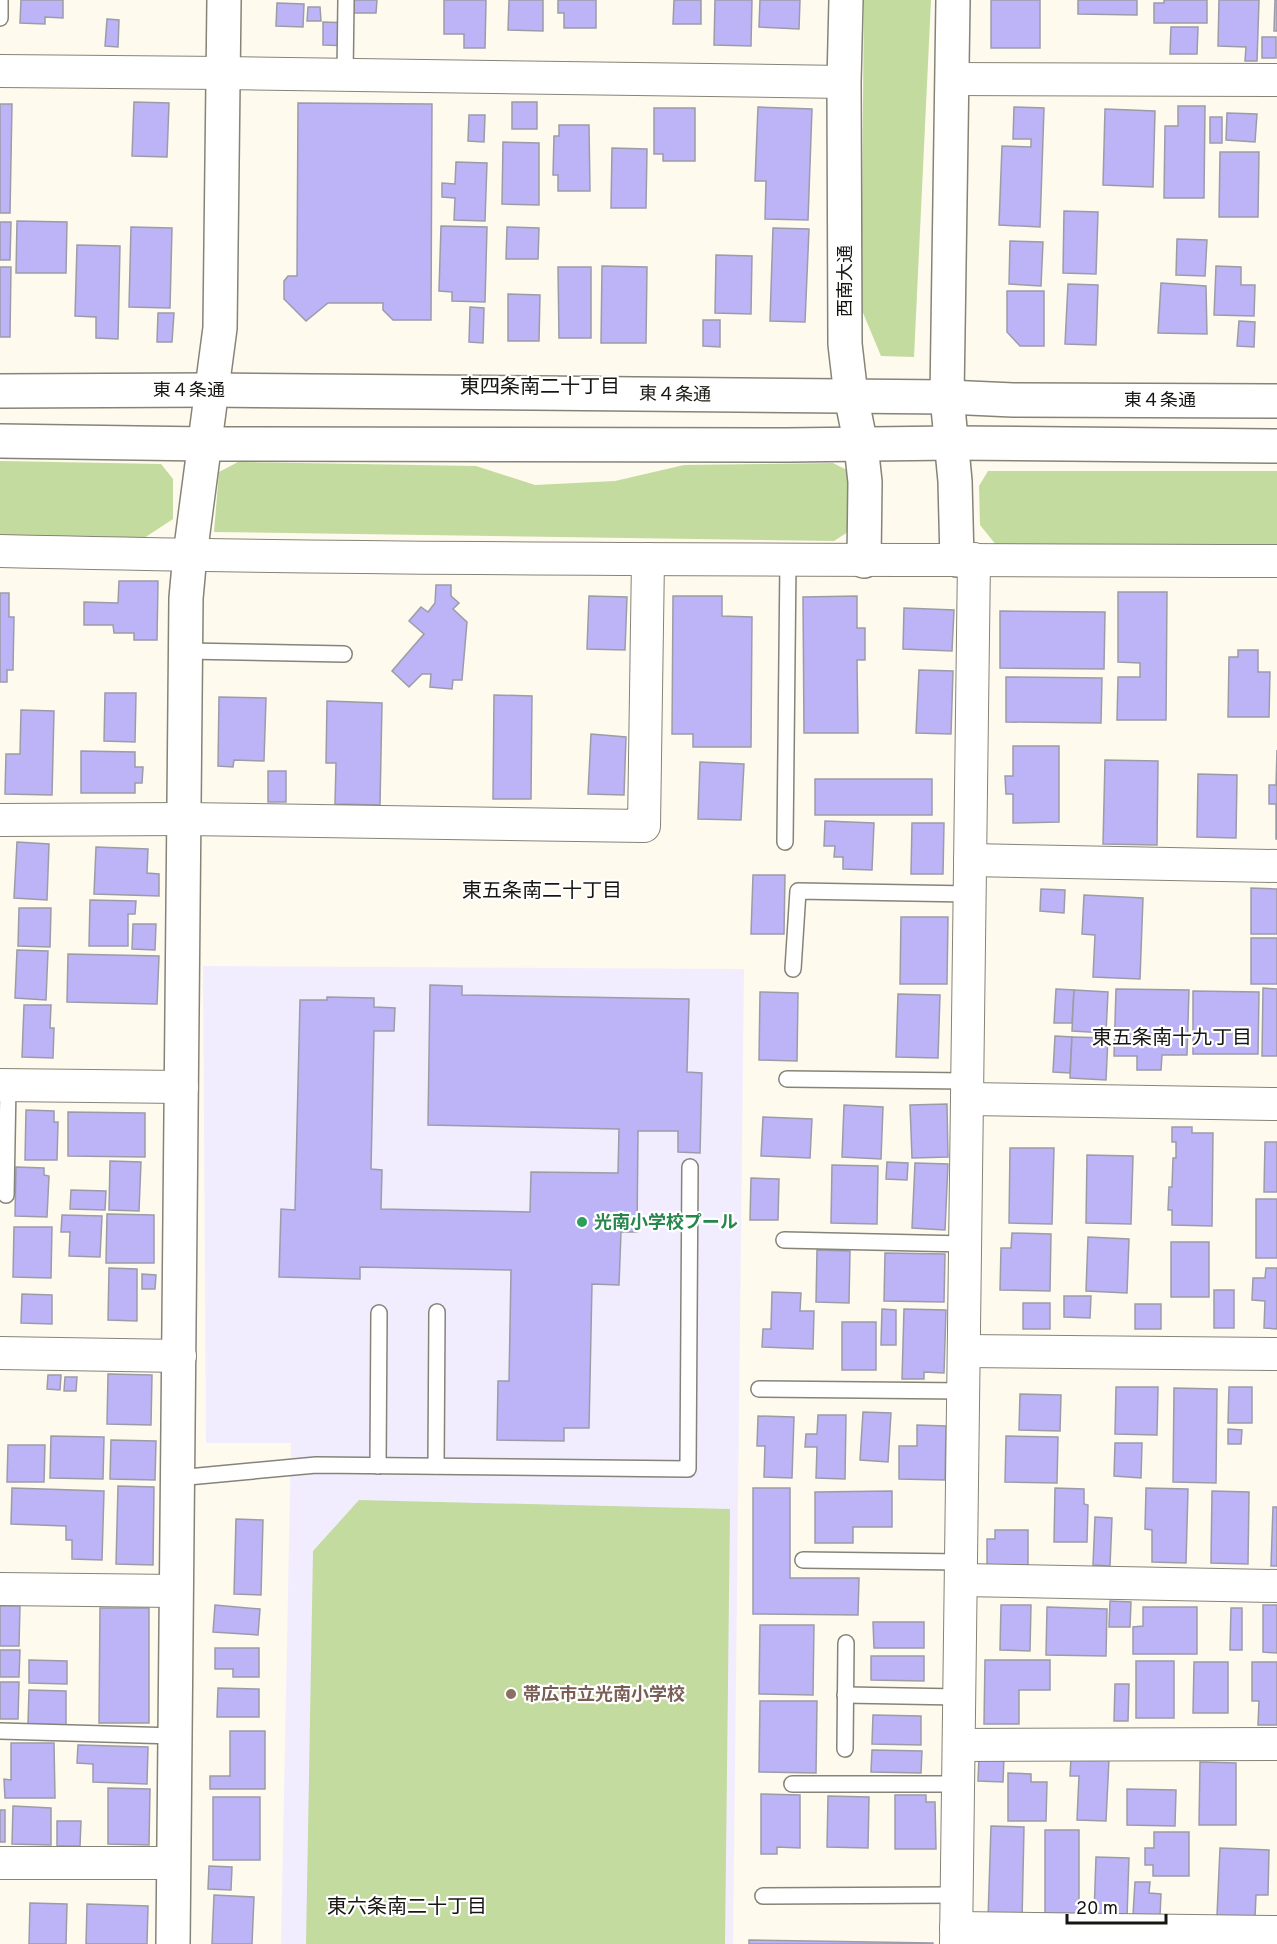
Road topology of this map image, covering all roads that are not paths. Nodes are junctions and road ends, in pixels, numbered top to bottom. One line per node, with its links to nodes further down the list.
1 (0, 0): 6 (lane)
2 (224, 0): 8 (street)
3 (346, 0): 9 (lane)
4 (846, 0): 12 (street, 西南大通)
5 (953, 0): 10 (street)
6 (0, 18)
7 (0, 71): 8 (street)
8 (223, 73): 9 (street); 13 (street)
9 (345, 75): 12 (street)
10 (953, 79): 11 (street); 16 (street)
11 (1277, 80)
12 (844, 82): 15 (street, 西南大通)
13 (212, 390): 14 (street, 東４条通); 15 (street, 東４条通); 20 (street)
14 (0, 391)
15 (851, 396): 16 (street, 東４条通); 21 (street, 西南大通)
16 (947, 397): 17 (street, 東４条通); 19 (street)
17 (1277, 401)
18 (0, 441): 20 (street)
19 (953, 443): 21 (street); 22 (street); 27 (street)
20 (205, 444): 21 (street); 24 (street)
21 (861, 445): 28 (street, 西南大通)
22 (1277, 446)
23 (0, 551): 24 (street)
24 (190, 555): 25 (street); 30 (street)
25 (648, 559): 26 (street); 32 (street)
26 (788, 560): 28 (street); 34 (lane)
27 (965, 560): 28 (street); 29 (street); 35 (street)
28 (864, 561)
29 (1277, 561)
30 (186, 651): 31 (lane); 32 (street)
31 (344, 654)
32 (184, 819): 33 (street); 41 (street)
33 (0, 820)
34 (785, 842)
35 (970, 860): 36 (street); 37 (street)
36 (1277, 866)
37 (969, 894): 38 (lane); 42 (street)
38 (793, 969)
39 (788, 1079): 42 (lane)
40 (4, 1085): 41 (street); 45 (lane)
41 (182, 1087): 53 (street)
42 (967, 1090): 43 (street); 47 (street)
43 (1277, 1104)
44 (690, 1167): 57 (lane)
45 (6, 1195)
46 (784, 1239): 47 (lane)
47 (965, 1244): 50 (street)
48 (436, 1312): 57 (lane)
49 (379, 1313): 56 (lane)
50 (964, 1351): 52 (street); 55 (street)
51 (0, 1353): 53 (street)
52 (1277, 1354)
53 (180, 1356): 58 (street)
54 (759, 1389): 55 (lane)
55 (963, 1391): 60 (street)
56 (378, 1466): 57 (lane); 58 (lane)
57 (436, 1466)
58 (177, 1478): 63 (street)
59 (803, 1560): 60 (lane)
60 (961, 1571): 61 (street); 66 (street)
61 (1277, 1586)
62 (0, 1589): 63 (street)
63 (176, 1591): 68 (street)
64 (846, 1642): 65 (lane)
65 (845, 1695): 66 (lane); 71 (lane)
66 (959, 1697): 70 (street)
67 (0, 1731): 68 (lane)
68 (175, 1736): 75 (street)
69 (1277, 1744): 70 (street)
70 (958, 1745): 73 (street)
71 (845, 1749)
72 (792, 1784): 73 (lane)
73 (958, 1784): 76 (street)
74 (0, 1863): 75 (street)
75 (174, 1863): 80 (street)
76 (957, 1895): 77 (lane); 79 (street)
77 (763, 1896)
78 (1277, 1932): 79 (street)
79 (956, 1936)
80 (173, 1944)

